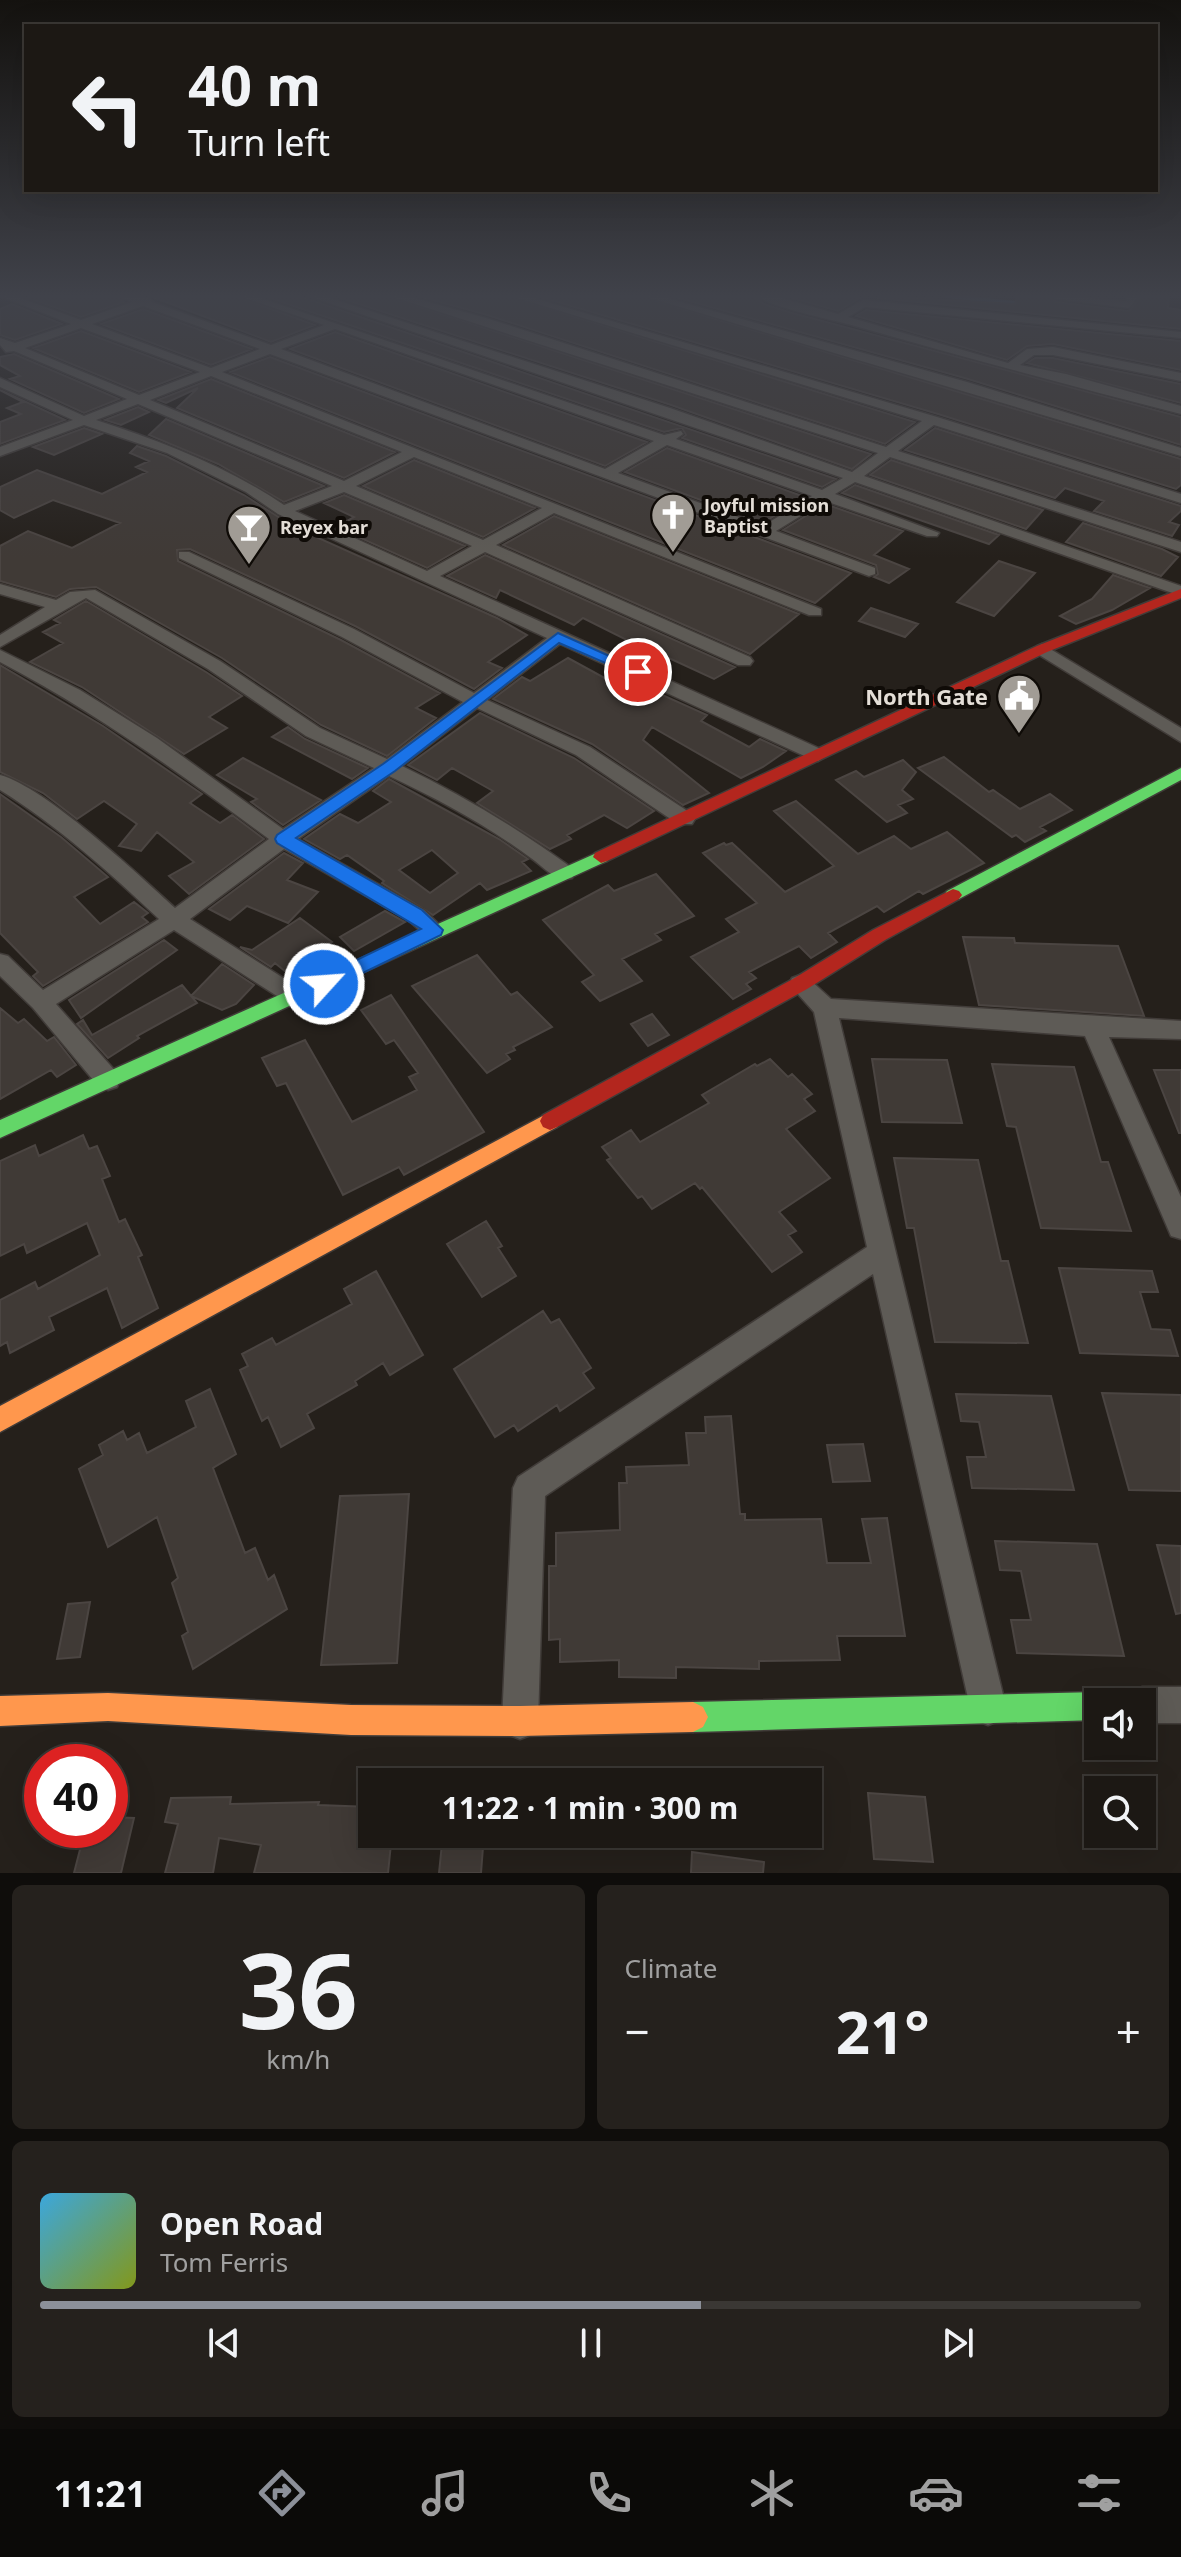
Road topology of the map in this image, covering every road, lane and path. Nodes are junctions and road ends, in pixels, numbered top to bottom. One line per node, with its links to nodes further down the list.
1 (3, 383): 12 (street)
2 (99, 383): 13 (street)
3 (182, 383): 13 (street)
4 (241, 383): 21 (street)
5 (363, 383): 24 (street)
6 (505, 383): 19 (street)
7 (586, 383): 18 (street)
8 (669, 383): 22 (street)
9 (809, 383): 17 (street)
10 (957, 383): 23 (street)
11 (1085, 383): 15 (street)
12 (25, 394): 14 (street); 16 (street)
13 (139, 400): 16 (street); 26 (street)
14 (7, 403)
15 (1181, 410)
16 (81, 419): 20 (street); 30 (street)
17 (932, 420): 22 (street); 28 (street)
18 (694, 422): 19 (street); 25 (street)
19 (669, 440): 24 (street); 27 (street)
20 (0, 452)
21 (413, 452): 26 (street); 29 (street)
22 (890, 452): 25 (street); 34 (street)
23 (1181, 452)
24 (608, 473): 31 (street)
25 (855, 476): 27 (street); 39 (street)
26 (343, 487): 30 (street); 33 (street)
27 (825, 495): 31 (street); 32 (street)
28 (1181, 499)
29 (553, 508): 33 (street); 41 (street)
30 (283, 511): 37 (street)
31 (764, 532): 36 (street)
32 (932, 533)
33 (487, 547): 37 (street); 46 (street)
34 (1181, 547)
35 (184, 555): 47 (street)
36 (869, 571)
37 (427, 577): 42 (street)
38 (0, 589): 40 (street)
39 (1181, 592): 44 (street)
40 (58, 606): 43 (street); 50 (street)
41 (815, 612)
42 (558, 637): 47 (street); 49 (street)
43 (0, 642)
44 (1042, 649): 48 (street); 49 (street)
45 (0, 655): 54 (street)
46 (744, 661)
47 (475, 701): 50 (street); 53 (street)
48 (1181, 736)
49 (818, 755): 53 (street)
50 (389, 767): 54 (street); 55 (street)
51 (1181, 773): 59 (street)
52 (0, 781): 56 (street)
53 (685, 819): 55 (street)
54 (283, 839): 56 (street); 57 (street)
55 (565, 873): 57 (street)
56 (174, 920): 60 (street); 61 (street)
57 (434, 930): 60 (street)
58 (0, 962): 61 (street)
59 (800, 984): 62 (street); 69 (street)
60 (296, 997): 65 (street)
61 (41, 1002): 65 (street)
62 (825, 1008): 63 (street); 68 (street)
63 (1093, 1027): 64 (street); 67 (street)
64 (1181, 1030)
65 (108, 1080): 66 (street)
66 (0, 1129)
67 (1181, 1227)
68 (881, 1253): 73 (street); 75 (street)
69 (0, 1420)
70 (1156, 1705): 71 (street)
71 (1181, 1705)
72 (1084, 1706): 73 (street)
73 (988, 1707): 75 (street)
74 (0, 1711): 75 (street)
75 (520, 1721)

